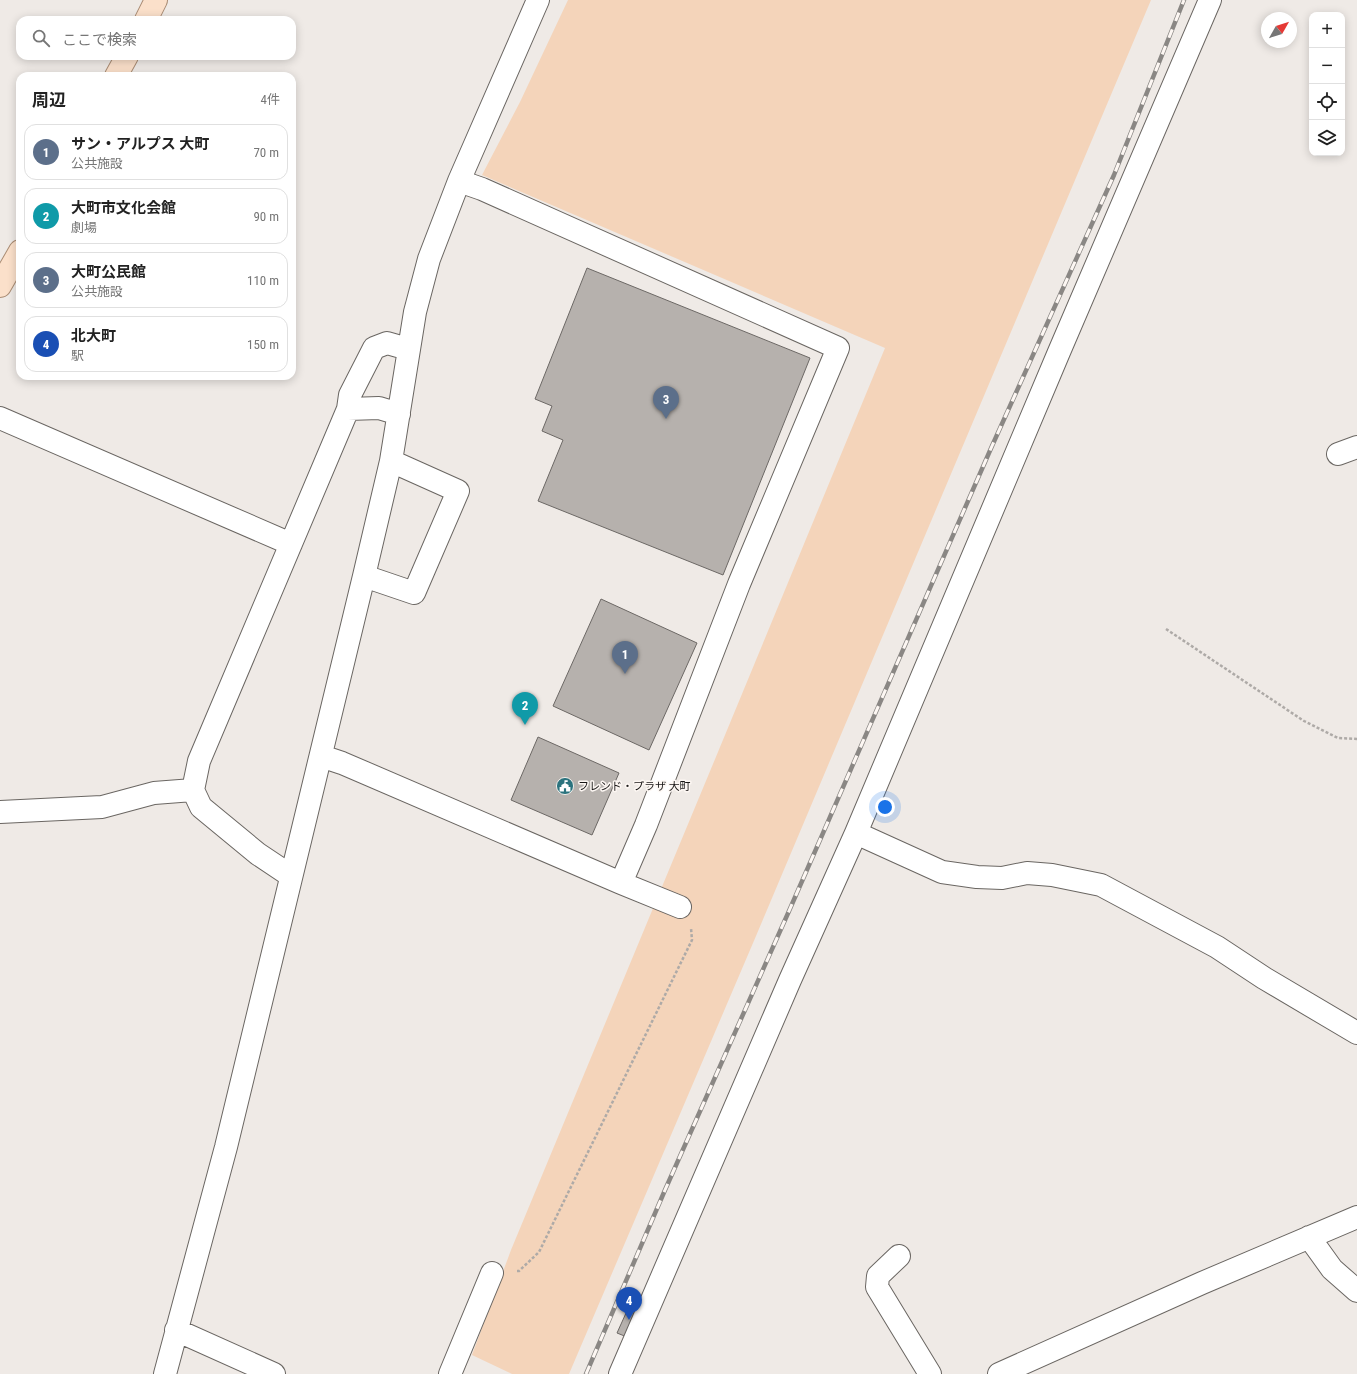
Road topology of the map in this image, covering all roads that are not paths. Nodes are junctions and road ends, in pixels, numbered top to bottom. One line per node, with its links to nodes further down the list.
1 (156, 0): 4 (main road)
2 (538, 0): 7 (street)
3 (1210, 0): 20 (street)
4 (148, 16)
5 (124, 60): 6 (main road)
6 (118, 72)
7 (459, 180): 10 (street); 22 (street)
8 (16, 257): 9 (main road)
9 (0, 286)
10 (408, 349): 11 (street); 12 (street)
11 (348, 409): 12 (street); 15 (street)
12 (399, 414): 14 (street)
13 (0, 418): 15 (street)
14 (391, 460): 16 (street); 16 (street)
15 (291, 544): 18 (street)
16 (364, 576): 17 (street)
17 (322, 756): 21 (street); 22 (street)
18 (193, 790): 19 (street); 21 (street)
19 (0, 812)
20 (856, 833): 24 (street); 34 (street)
21 (291, 876): 30 (street)
22 (621, 884): 23 (street)
23 (680, 907)
24 (1357, 1033)
25 (1357, 1217): 26 (street)
26 (1309, 1237): 29 (street); 36 (street)
27 (899, 1256): 35 (street)
28 (492, 1274): 33 (street)
29 (1357, 1291)
30 (176, 1330): 31 (street); 32 (street)
31 (165, 1374)
32 (274, 1374)
33 (450, 1374)
34 (620, 1374)
35 (930, 1374)
36 (1000, 1374)

